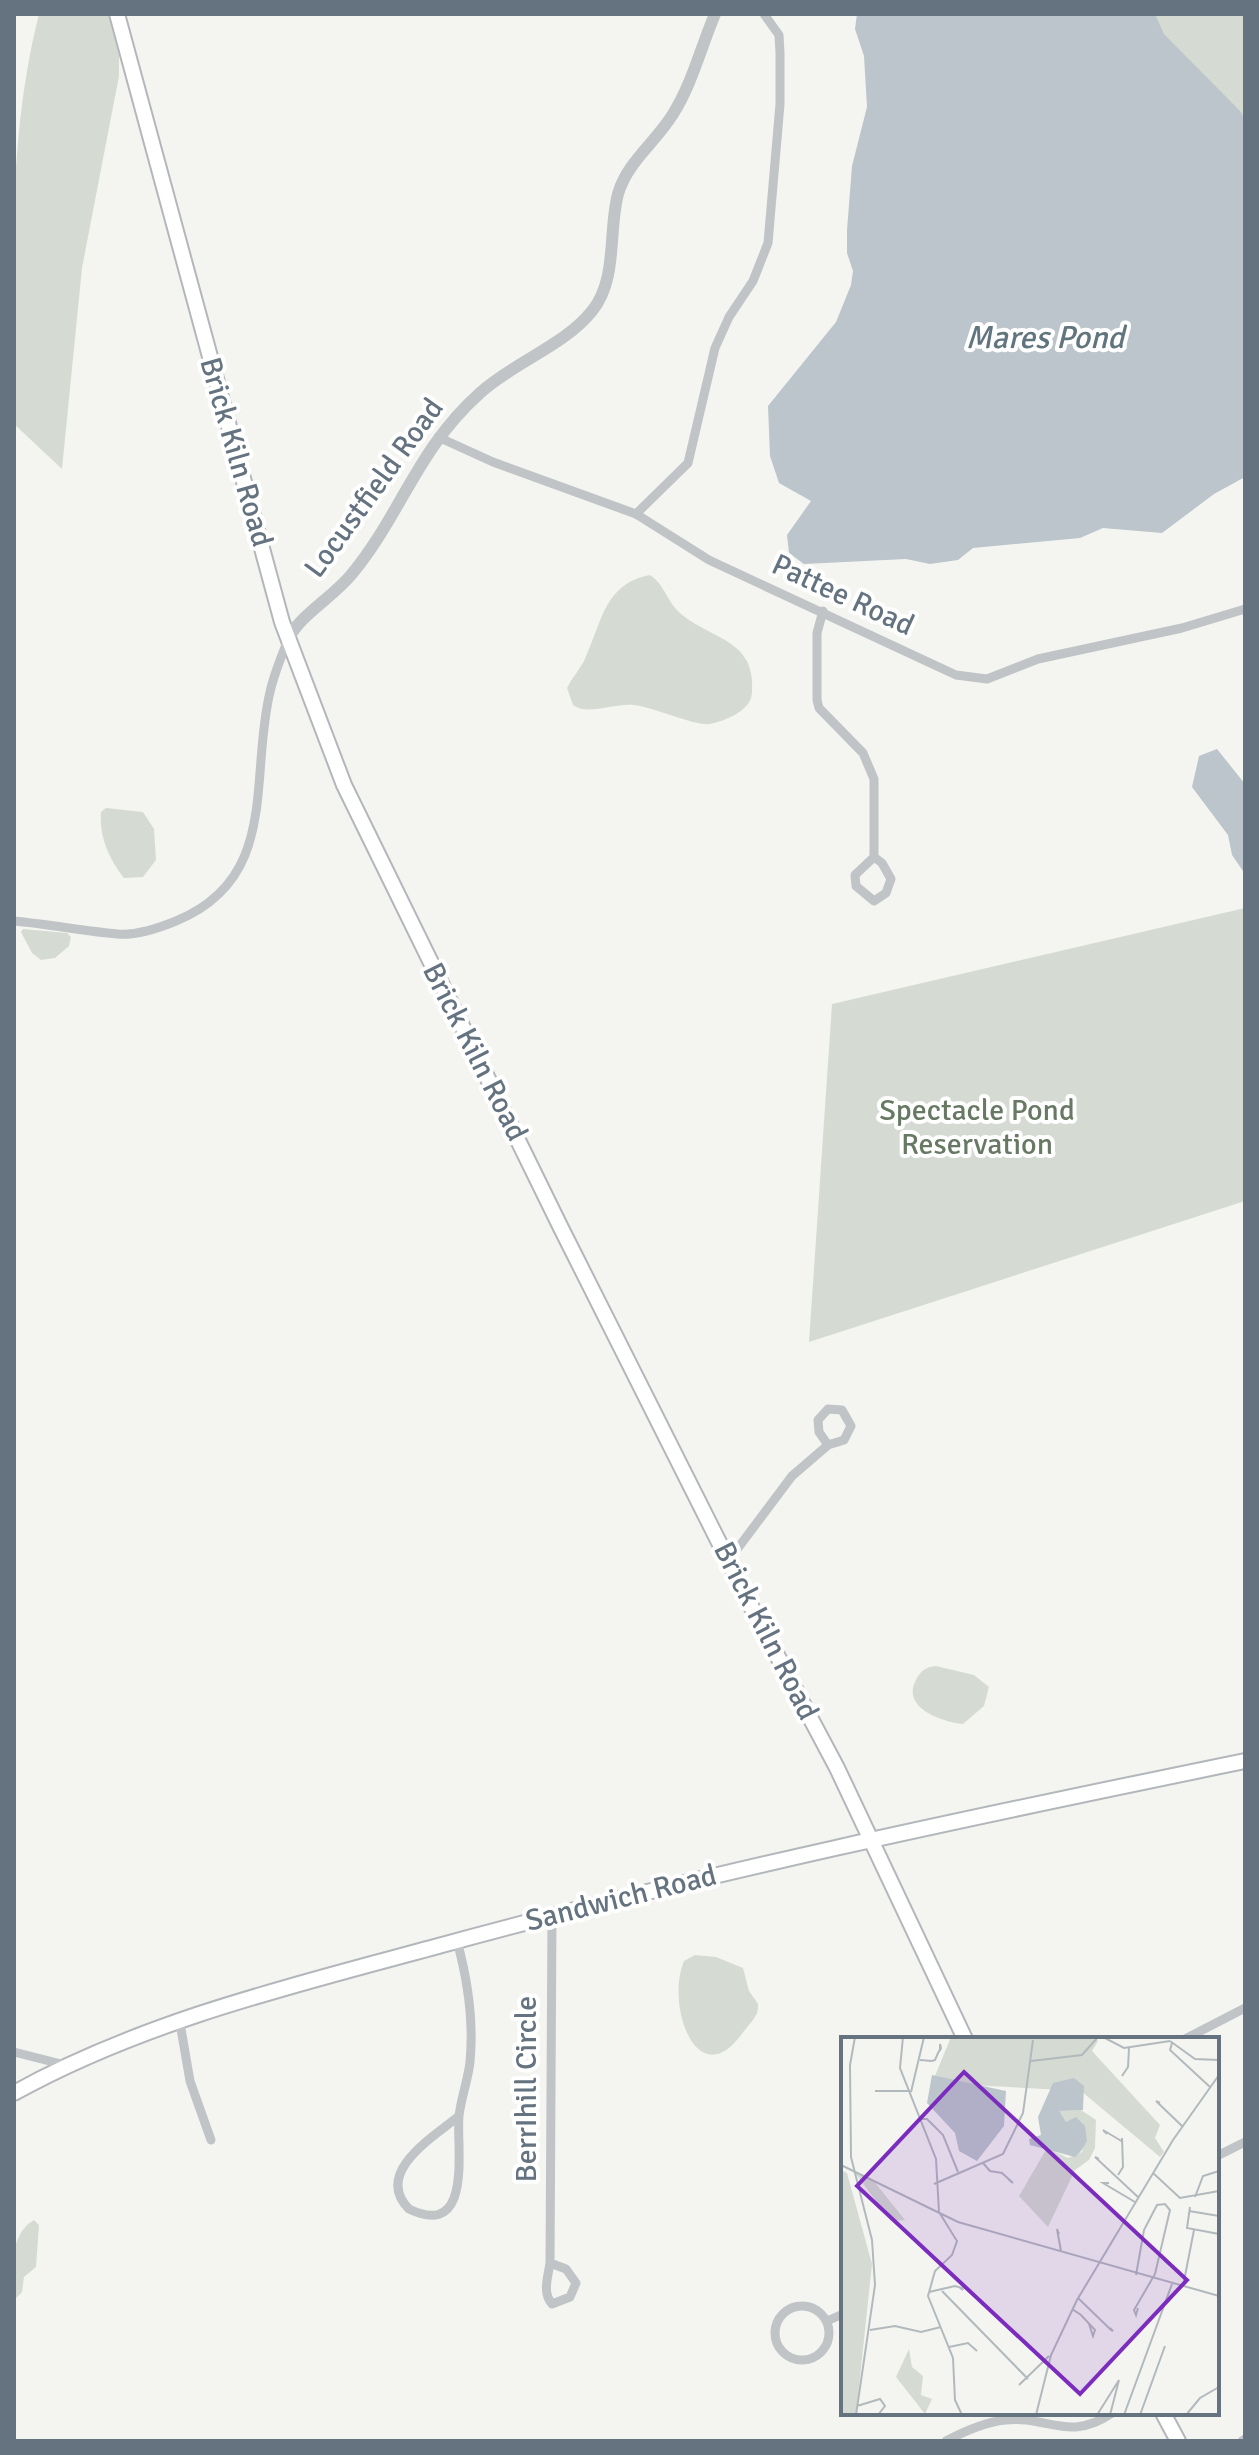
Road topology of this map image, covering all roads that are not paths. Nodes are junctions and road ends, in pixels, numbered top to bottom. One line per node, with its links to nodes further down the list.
1 (117, 14): 8 (main road, Brick Kiln Road)
2 (715, 14): 4 (street, Locustfield Road)
3 (764, 14): 5 (street)
4 (438, 437): 5 (street, Pattee Road); 8 (street, Locustfield Road)
5 (636, 514): 7 (street, Pattee Road)
6 (1245, 609): 7 (street, Pattee Road)
7 (823, 611): 9 (street)
8 (288, 639): 10 (street); 12 (main road, Brick Kiln Road)
9 (874, 857): 9 (street)
10 (14, 921)
11 (828, 1445): 12 (street)
12 (729, 1560): 14 (main road, Brick Kiln Road)
13 (1245, 1761): 14 (main road, Sandwich Road)
14 (868, 1839): 15 (main road, Sandwich Road); 19 (main road, Brick Kiln Road)
15 (552, 1915): 16 (main road, Sandwich Road); 28 (street, BerrIhill Circle)
16 (457, 1941): 18 (main road, Sandwich Road); 24 (street)
17 (1245, 2008): 20 (street)
18 (180, 2023): 22 (main road, Sandwich Road); 25 (street)
19 (964, 2037)
20 (1189, 2037)
21 (14, 2052): 22 (street)
22 (65, 2065): 23 (main road, Sandwich Road)
23 (14, 2093)
24 (459, 2116): 24 (street)
25 (211, 2140)
26 (1245, 2142): 27 (street)
27 (1219, 2155)
28 (550, 2263)
29 (841, 2315): 30 (street)
30 (827, 2321): 30 (street)
31 (1107, 2415): 33 (street)
32 (1164, 2415): 34 (main road)
33 (946, 2441)
34 (1178, 2441)

